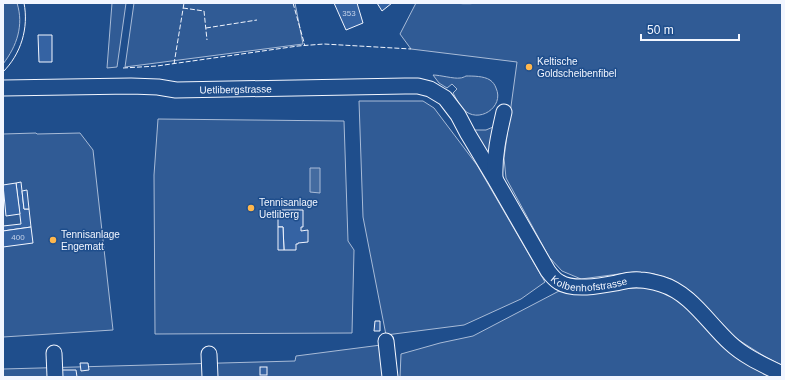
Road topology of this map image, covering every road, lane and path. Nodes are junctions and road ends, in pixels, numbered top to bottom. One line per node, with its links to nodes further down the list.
1 (3, 88): 3 (street, Uetlibergstrasse)
2 (504, 112): 4 (street)
3 (458, 115): 4 (street, Kolbenhofstrasse)
4 (495, 178): 8 (street, Kolbenhofstrasse)
5 (386, 342): 11 (street)
6 (54, 353): 9 (street)
7 (209, 354): 10 (street)
8 (782, 374)
9 (55, 377)
10 (210, 377)
11 (390, 377)

